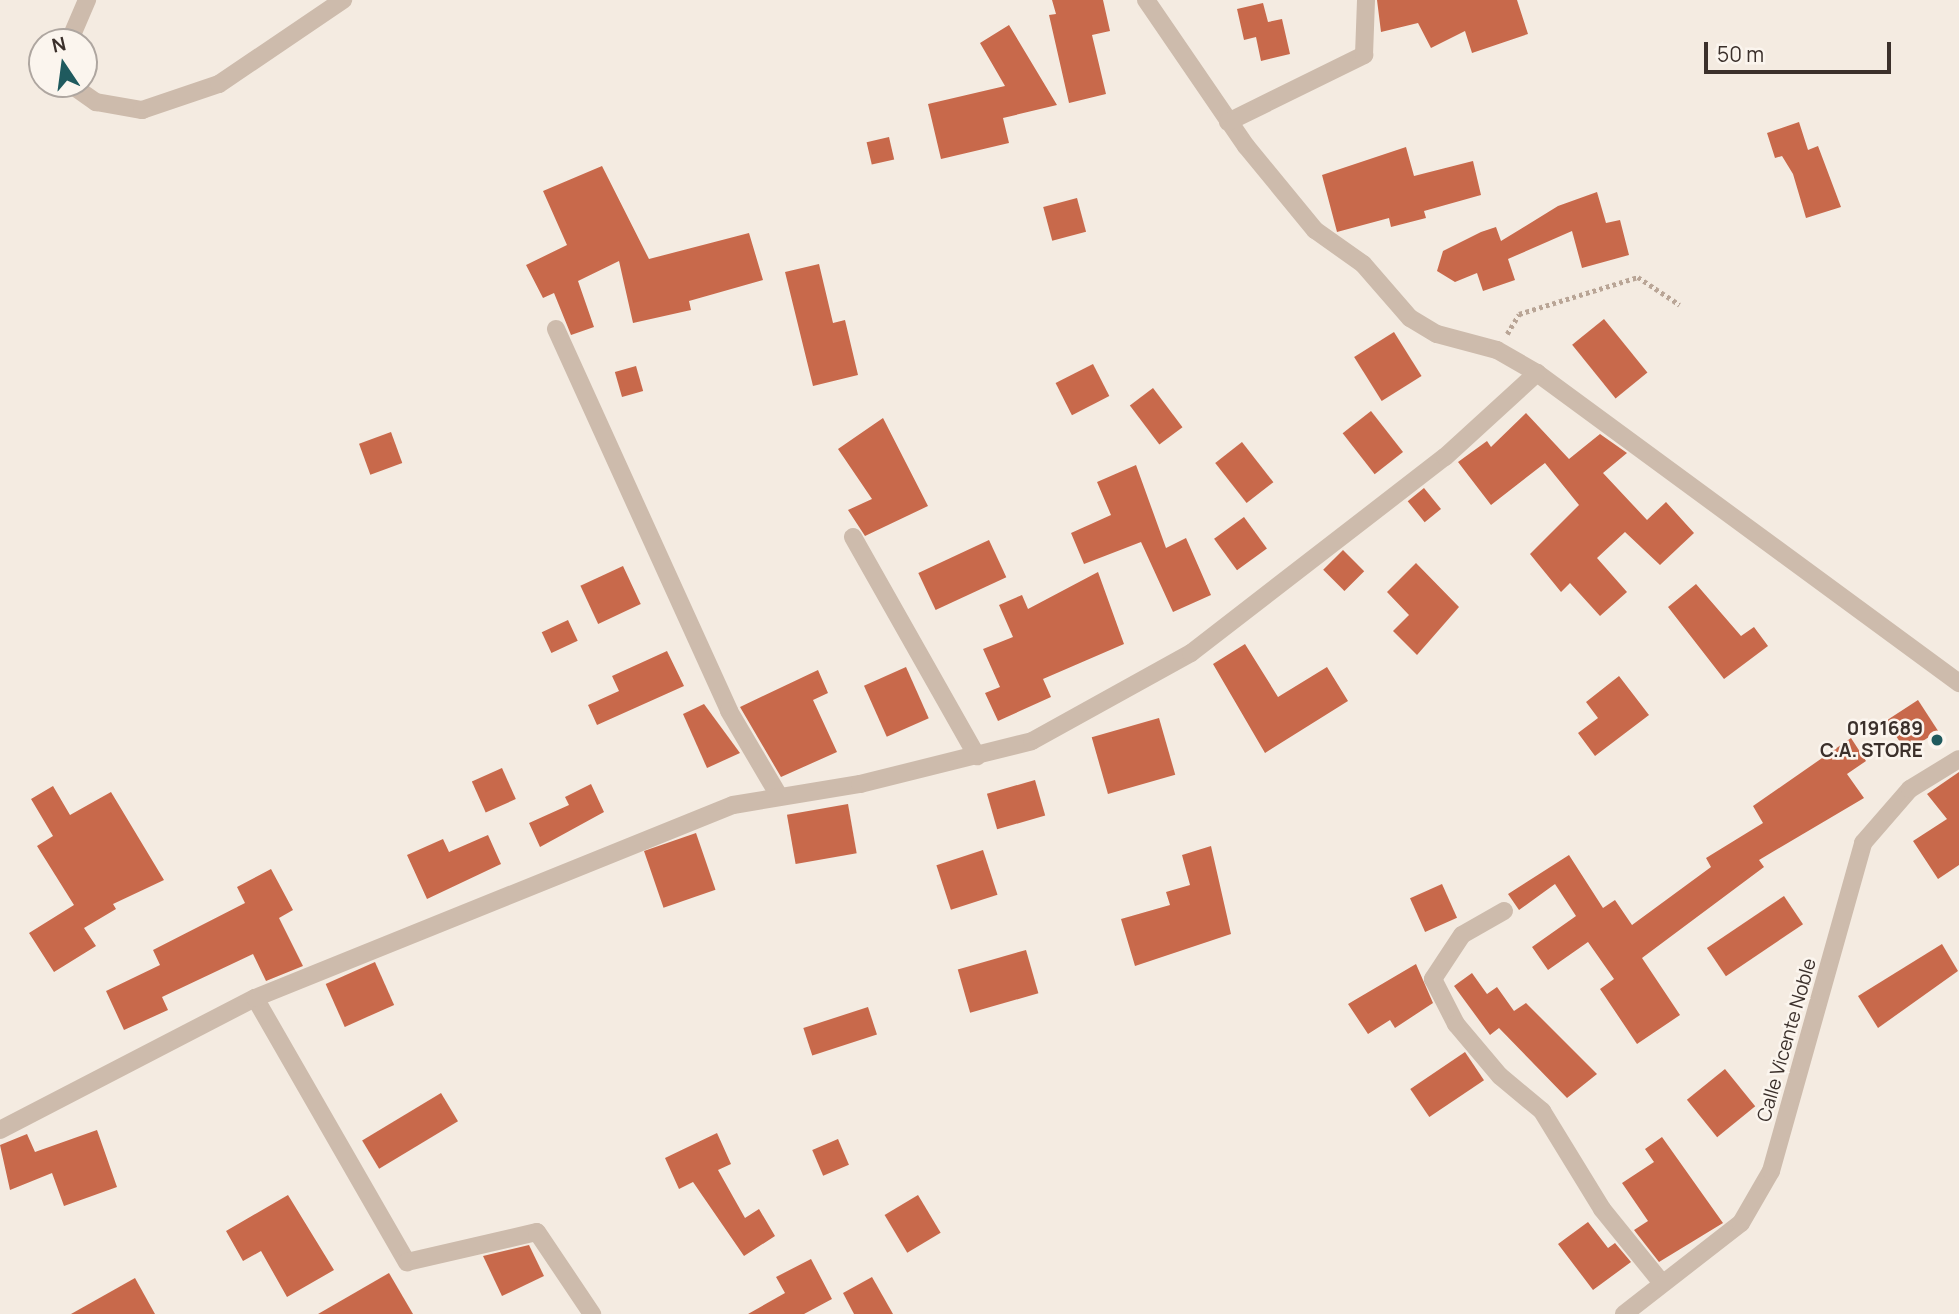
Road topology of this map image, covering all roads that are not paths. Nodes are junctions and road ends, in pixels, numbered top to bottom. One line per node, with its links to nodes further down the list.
1 (87, 0): 5 (street)
2 (343, 0): 6 (street)
3 (1146, 0): 7 (street)
4 (1366, 0): 7 (street)
5 (75, 28)
6 (90, 98)
7 (1228, 122): 9 (street)
8 (556, 329): 14 (street)
9 (1537, 373): 11 (street); 12 (street)
10 (853, 537): 12 (street)
11 (1959, 683)
12 (977, 756): 14 (street)
13 (1959, 759): 18 (street, Calle Vicente Noble)
14 (779, 796): 16 (street)
15 (1504, 911): 18 (street)
16 (255, 998): 17 (street); 19 (street)
17 (0, 1130)
18 (1662, 1283): 20 (street, Calle Vicente Noble)
19 (592, 1314)
20 (1624, 1314)

